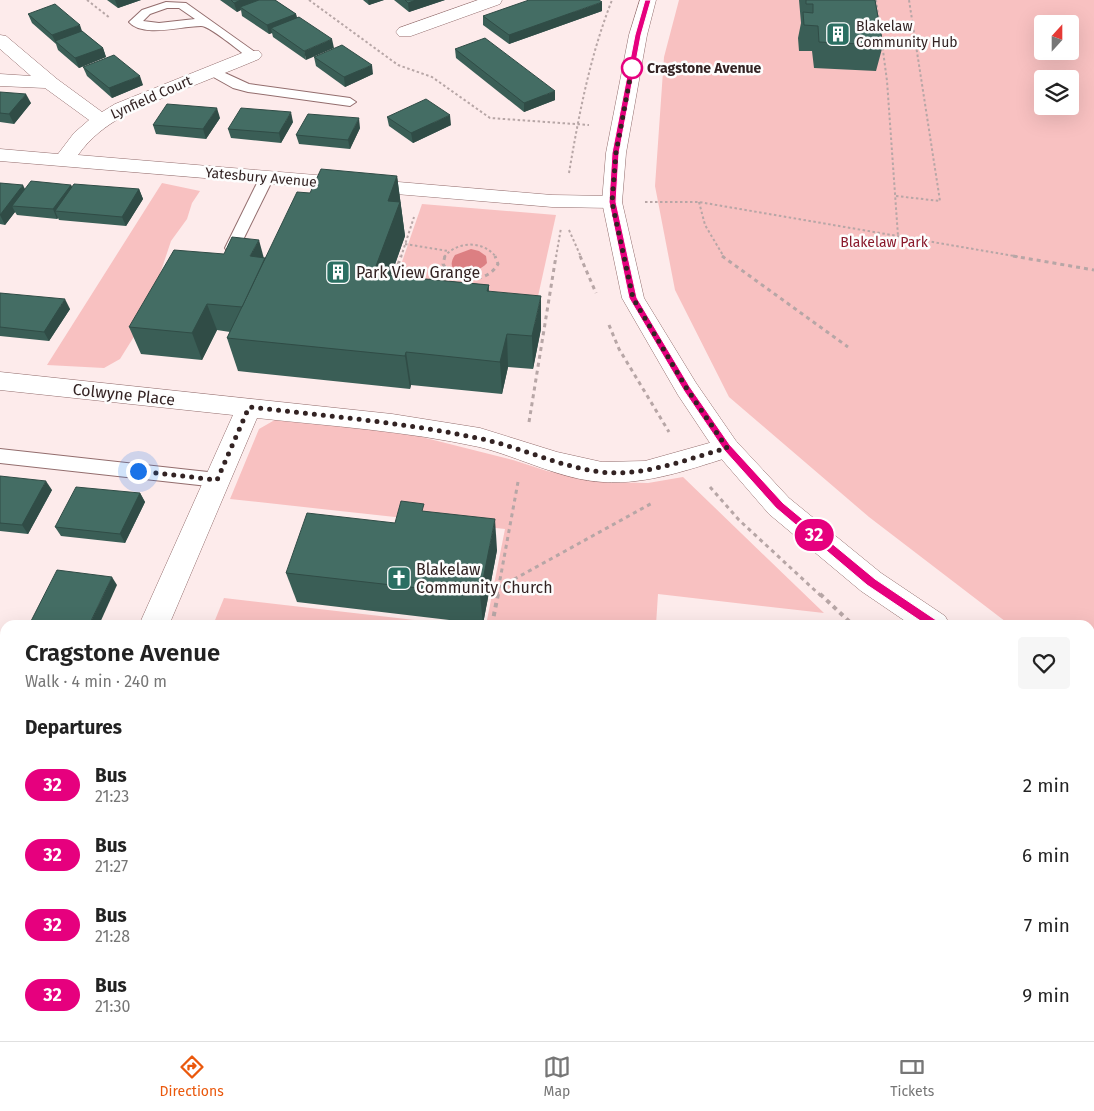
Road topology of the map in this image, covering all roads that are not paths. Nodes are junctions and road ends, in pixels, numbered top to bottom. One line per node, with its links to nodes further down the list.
1 (494, 0): 4 (street)
2 (648, 0): 15 (street)
3 (206, 22): 3 (lane); 6 (lane)
4 (405, 32)
5 (0, 40): 9 (street)
6 (253, 55): 7 (street, Lynfield Court)
7 (212, 71): 10 (lane); 11 (street, Lynfield Court)
8 (0, 80): 9 (street)
9 (50, 84): 11 (street)
10 (350, 102)
11 (101, 120): 13 (street, Lynfield Court)
12 (0, 155): 13 (street, Yatesbury Avenue)
13 (64, 160): 14 (street, Yatesbury Avenue)
14 (267, 177): 15 (street, Yatesbury Avenue); 16 (lane)
15 (612, 202): 19 (street)
16 (232, 248)
17 (0, 381): 18 (street, Colwyne Place)
18 (249, 407): 19 (street, Colwyne Place); 21 (street)
19 (727, 448): 23 (street)
20 (0, 456): 21 (lane)
21 (217, 480): 22 (street)
22 (156, 620)
23 (928, 620)

